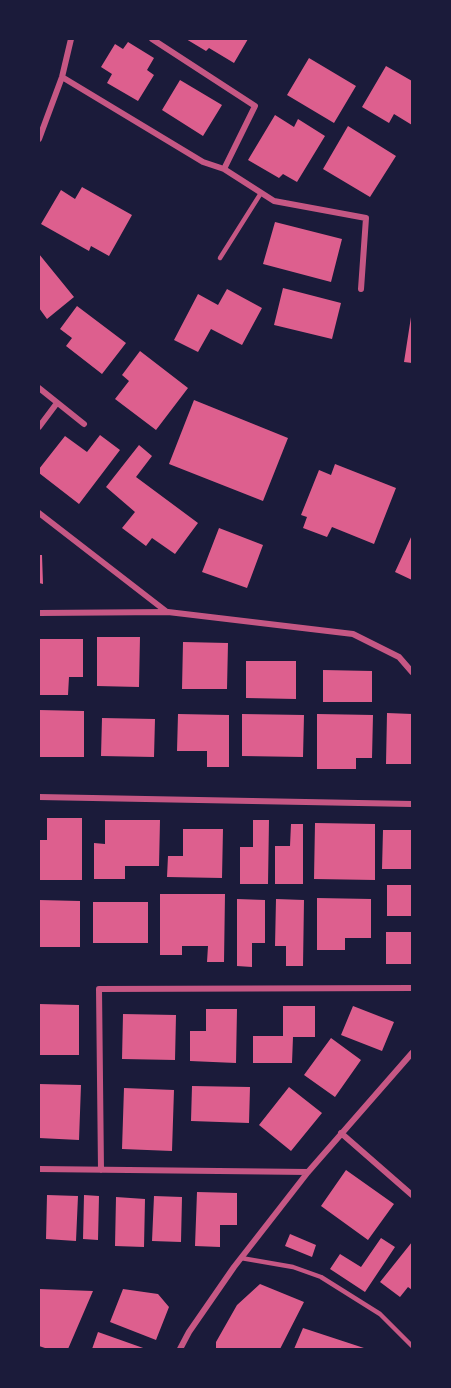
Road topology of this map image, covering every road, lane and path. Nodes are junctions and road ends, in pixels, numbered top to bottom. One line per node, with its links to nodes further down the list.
1 (71, 39): 3 (street)
2 (152, 39): 5 (street)
3 (62, 77): 4 (street); 5 (street)
4 (39, 139)
5 (224, 169): 6 (street)
6 (261, 193): 7 (lane); 8 (street)
7 (220, 258)
8 (361, 289)
9 (39, 388): 10 (street)
10 (57, 403): 11 (street); 12 (street)
11 (84, 424)
12 (39, 427)
13 (39, 513): 14 (street)
14 (168, 612): 15 (street); 16 (street)
15 (39, 613)
16 (412, 672)
17 (39, 797): 18 (street)
18 (412, 804)
19 (412, 988): 23 (street)
20 (412, 1053): 21 (street)
21 (341, 1133): 24 (street); 25 (street)
22 (39, 1169): 23 (street)
23 (101, 1170): 24 (street)
24 (308, 1172): 26 (street)
25 (412, 1195)
26 (241, 1258): 27 (lane); 28 (street)
27 (412, 1346)
28 (180, 1349)

